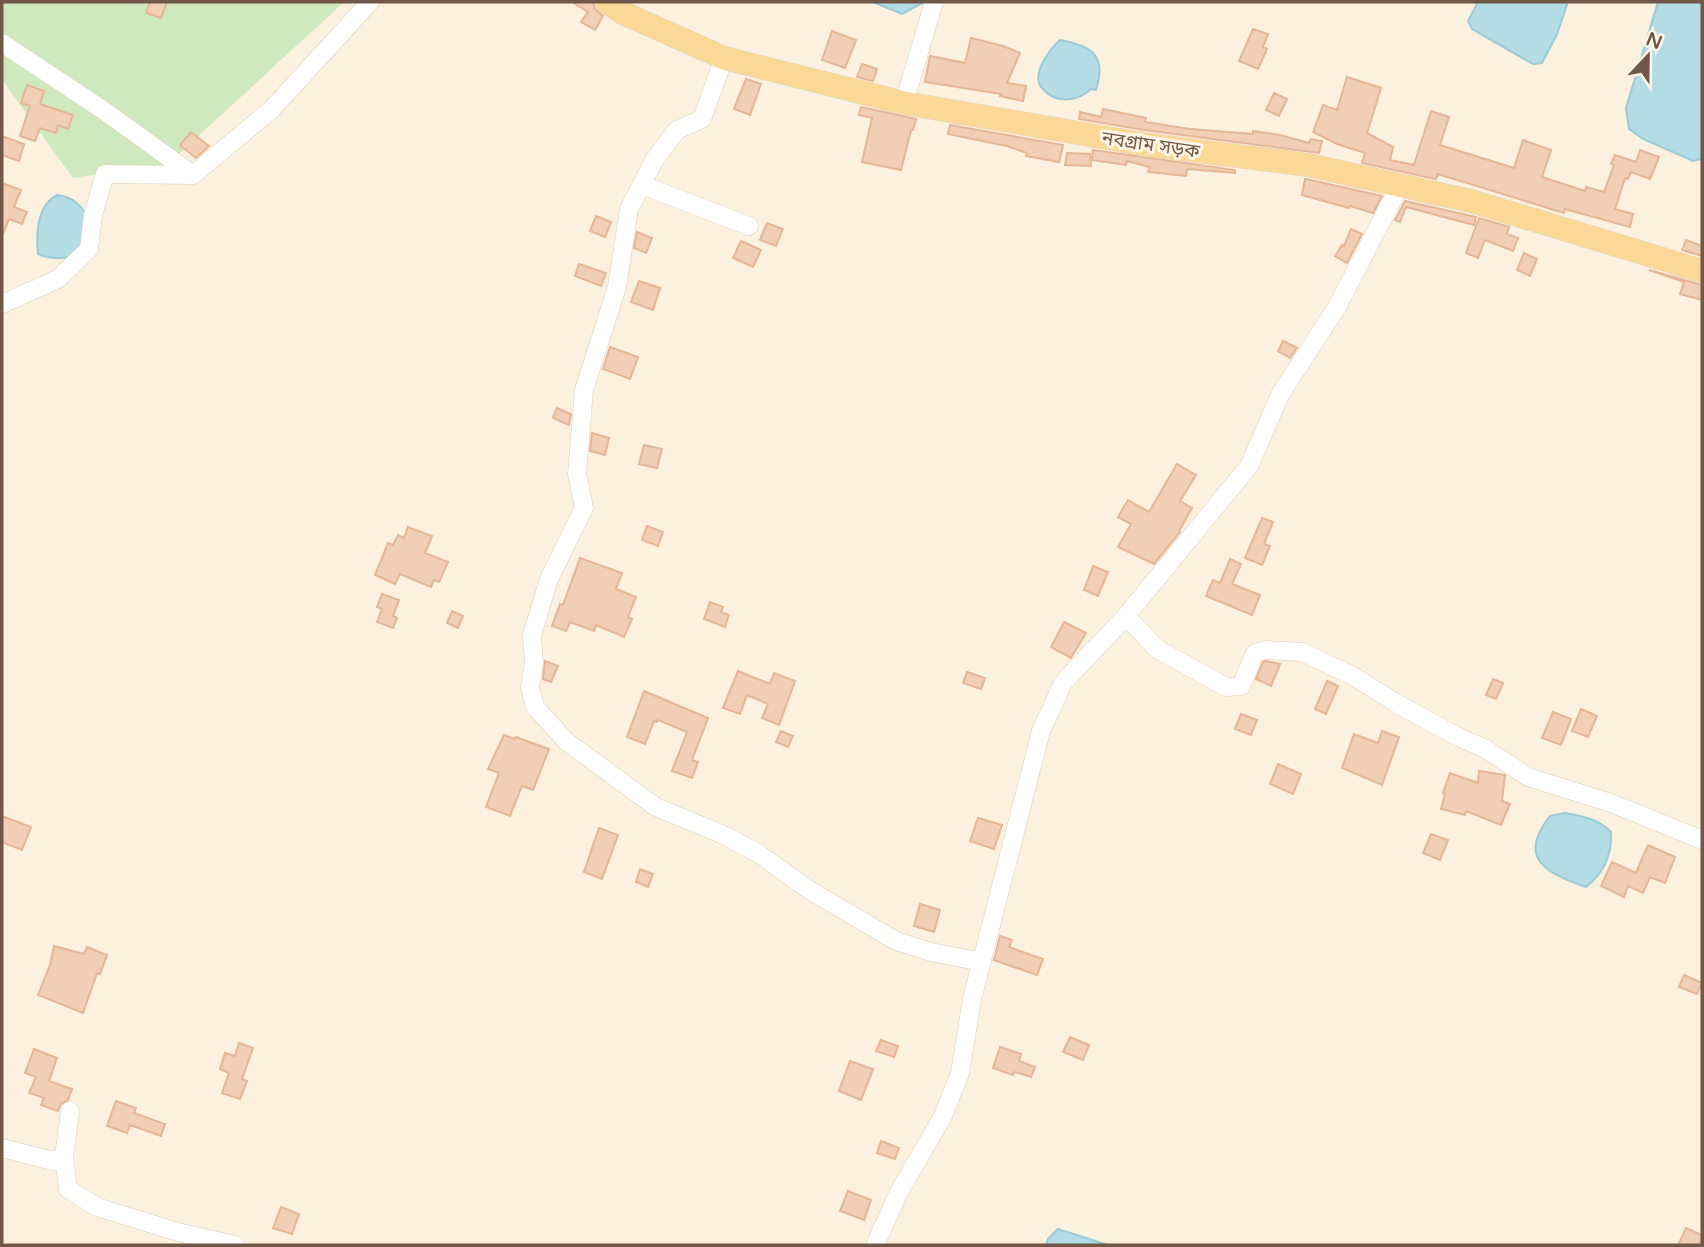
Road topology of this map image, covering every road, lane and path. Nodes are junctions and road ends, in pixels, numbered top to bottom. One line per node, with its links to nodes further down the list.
1 (370, 2): 7 (street)
2 (607, 2): 5 (main road, নবগ্রাম সড়ক)
3 (934, 2): 6 (street)
4 (2, 43): 7 (street)
5 (724, 58): 6 (main road, নবগ্রাম সড়ক); 8 (street)
6 (904, 103): 9 (main road, নবগ্রাম সড়ক)
7 (193, 175): 12 (street)
8 (642, 185): 10 (street); 15 (street)
9 (1399, 187): 11 (main road, নবগ্রাম সড়ক); 13 (street)
10 (749, 226)
11 (1702, 271)
12 (2, 303)
13 (1126, 616): 14 (street); 15 (street)
14 (1702, 840)
15 (982, 962): 20 (street)
16 (70, 1111): 18 (street)
17 (2, 1148): 18 (street)
18 (64, 1157): 19 (street)
19 (234, 1245)
20 (875, 1245)

